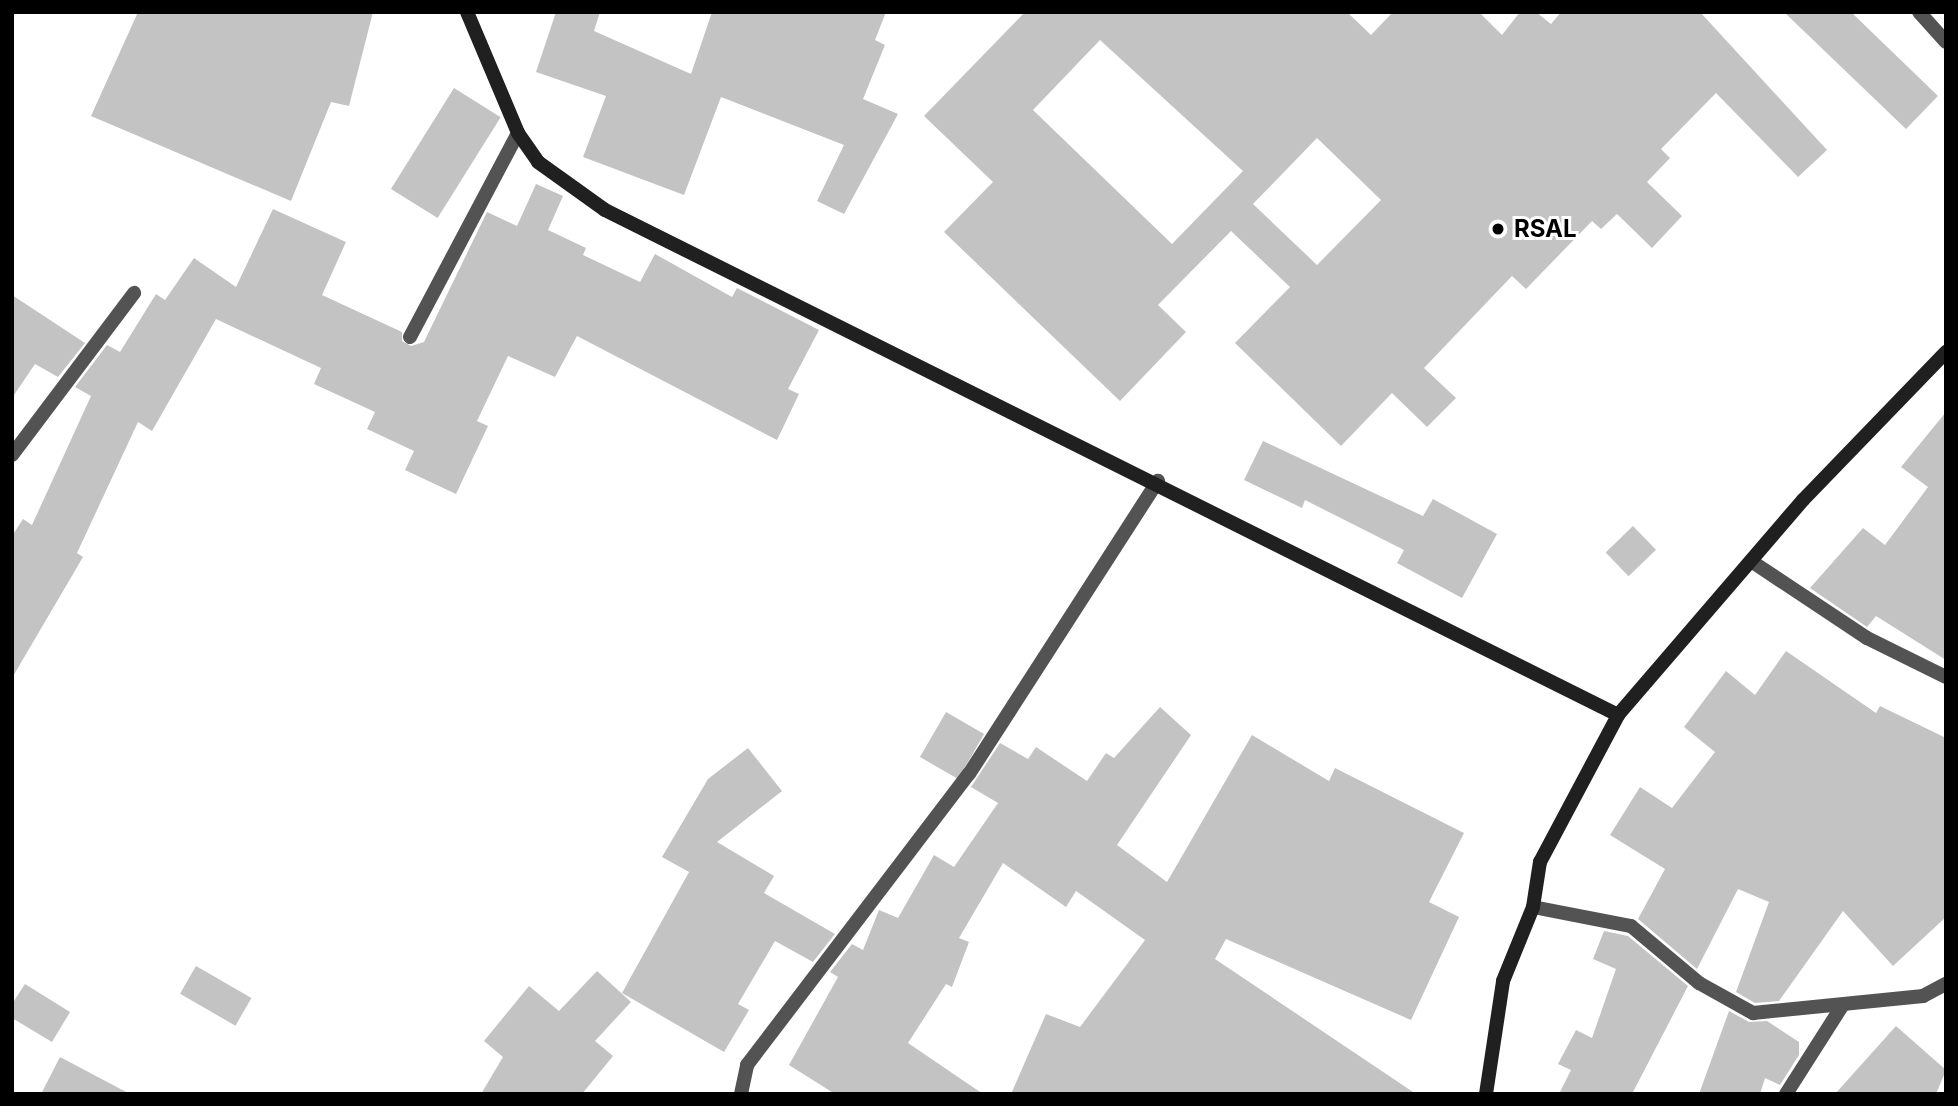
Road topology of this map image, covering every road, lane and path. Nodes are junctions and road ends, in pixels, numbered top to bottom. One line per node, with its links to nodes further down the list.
1 (467, 12): 4 (street)
2 (1919, 12): 3 (street)
3 (1946, 41)
4 (518, 133): 6 (street); 9 (street)
5 (134, 293): 8 (street)
6 (410, 337)
7 (1946, 352): 10 (street)
8 (12, 455)
9 (1158, 481): 12 (street); 16 (street)
10 (1751, 561): 11 (street); 12 (street)
11 (1946, 677)
12 (1618, 715): 13 (street)
13 (1532, 907): 15 (street); 17 (street)
14 (1946, 984): 15 (street)
15 (1842, 1006): 18 (street)
16 (741, 1094)
17 (1486, 1094)
18 (1786, 1094)

